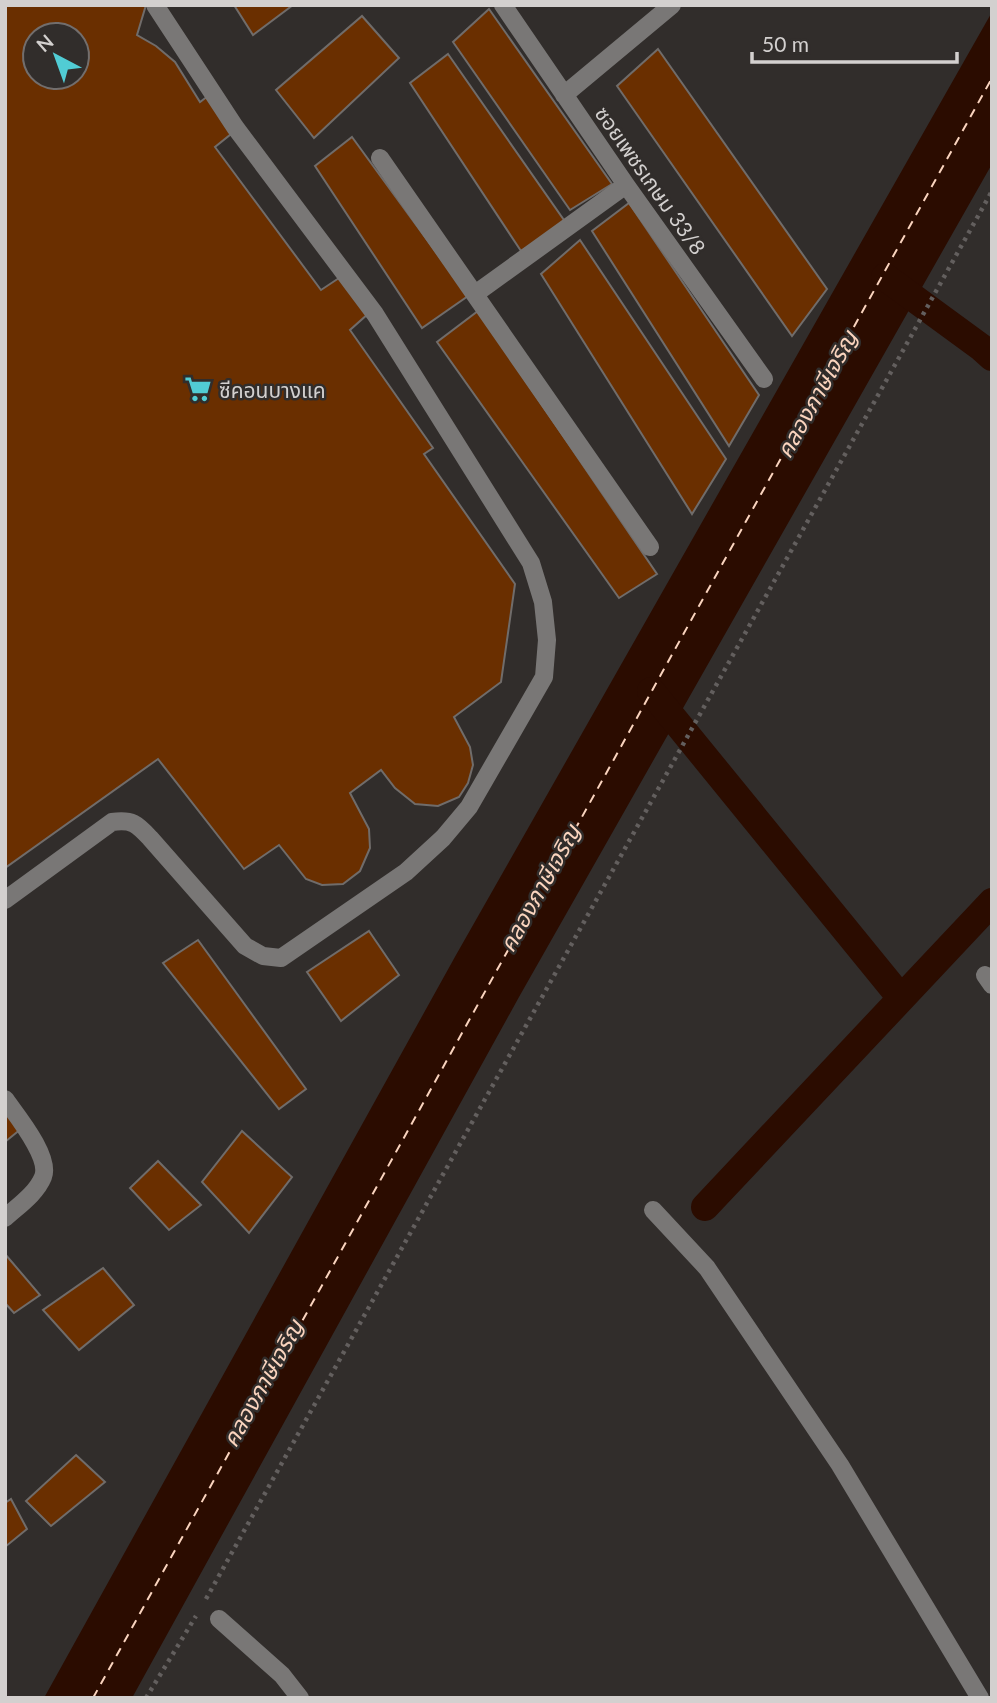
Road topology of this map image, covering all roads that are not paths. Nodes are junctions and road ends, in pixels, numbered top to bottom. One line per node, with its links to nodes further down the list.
1 (155, 5): 10 (street)
2 (503, 5): 4 (street, ซอยเพชรเกษม 33/8)
3 (672, 5): 4 (street)
4 (564, 95): 6 (street, ซอยเพชรเกษม 33/8)
5 (380, 158): 7 (street)
6 (626, 185): 7 (street); 8 (street, ซอยเพชรเกษม 33/8)
7 (475, 294): 9 (street)
8 (764, 379)
9 (650, 547)
10 (5, 900)
11 (5, 1099): 13 (street)
12 (653, 1210): 16 (street)
13 (5, 1218)
14 (219, 1619): 15 (street)
15 (300, 1698)
16 (980, 1698)

